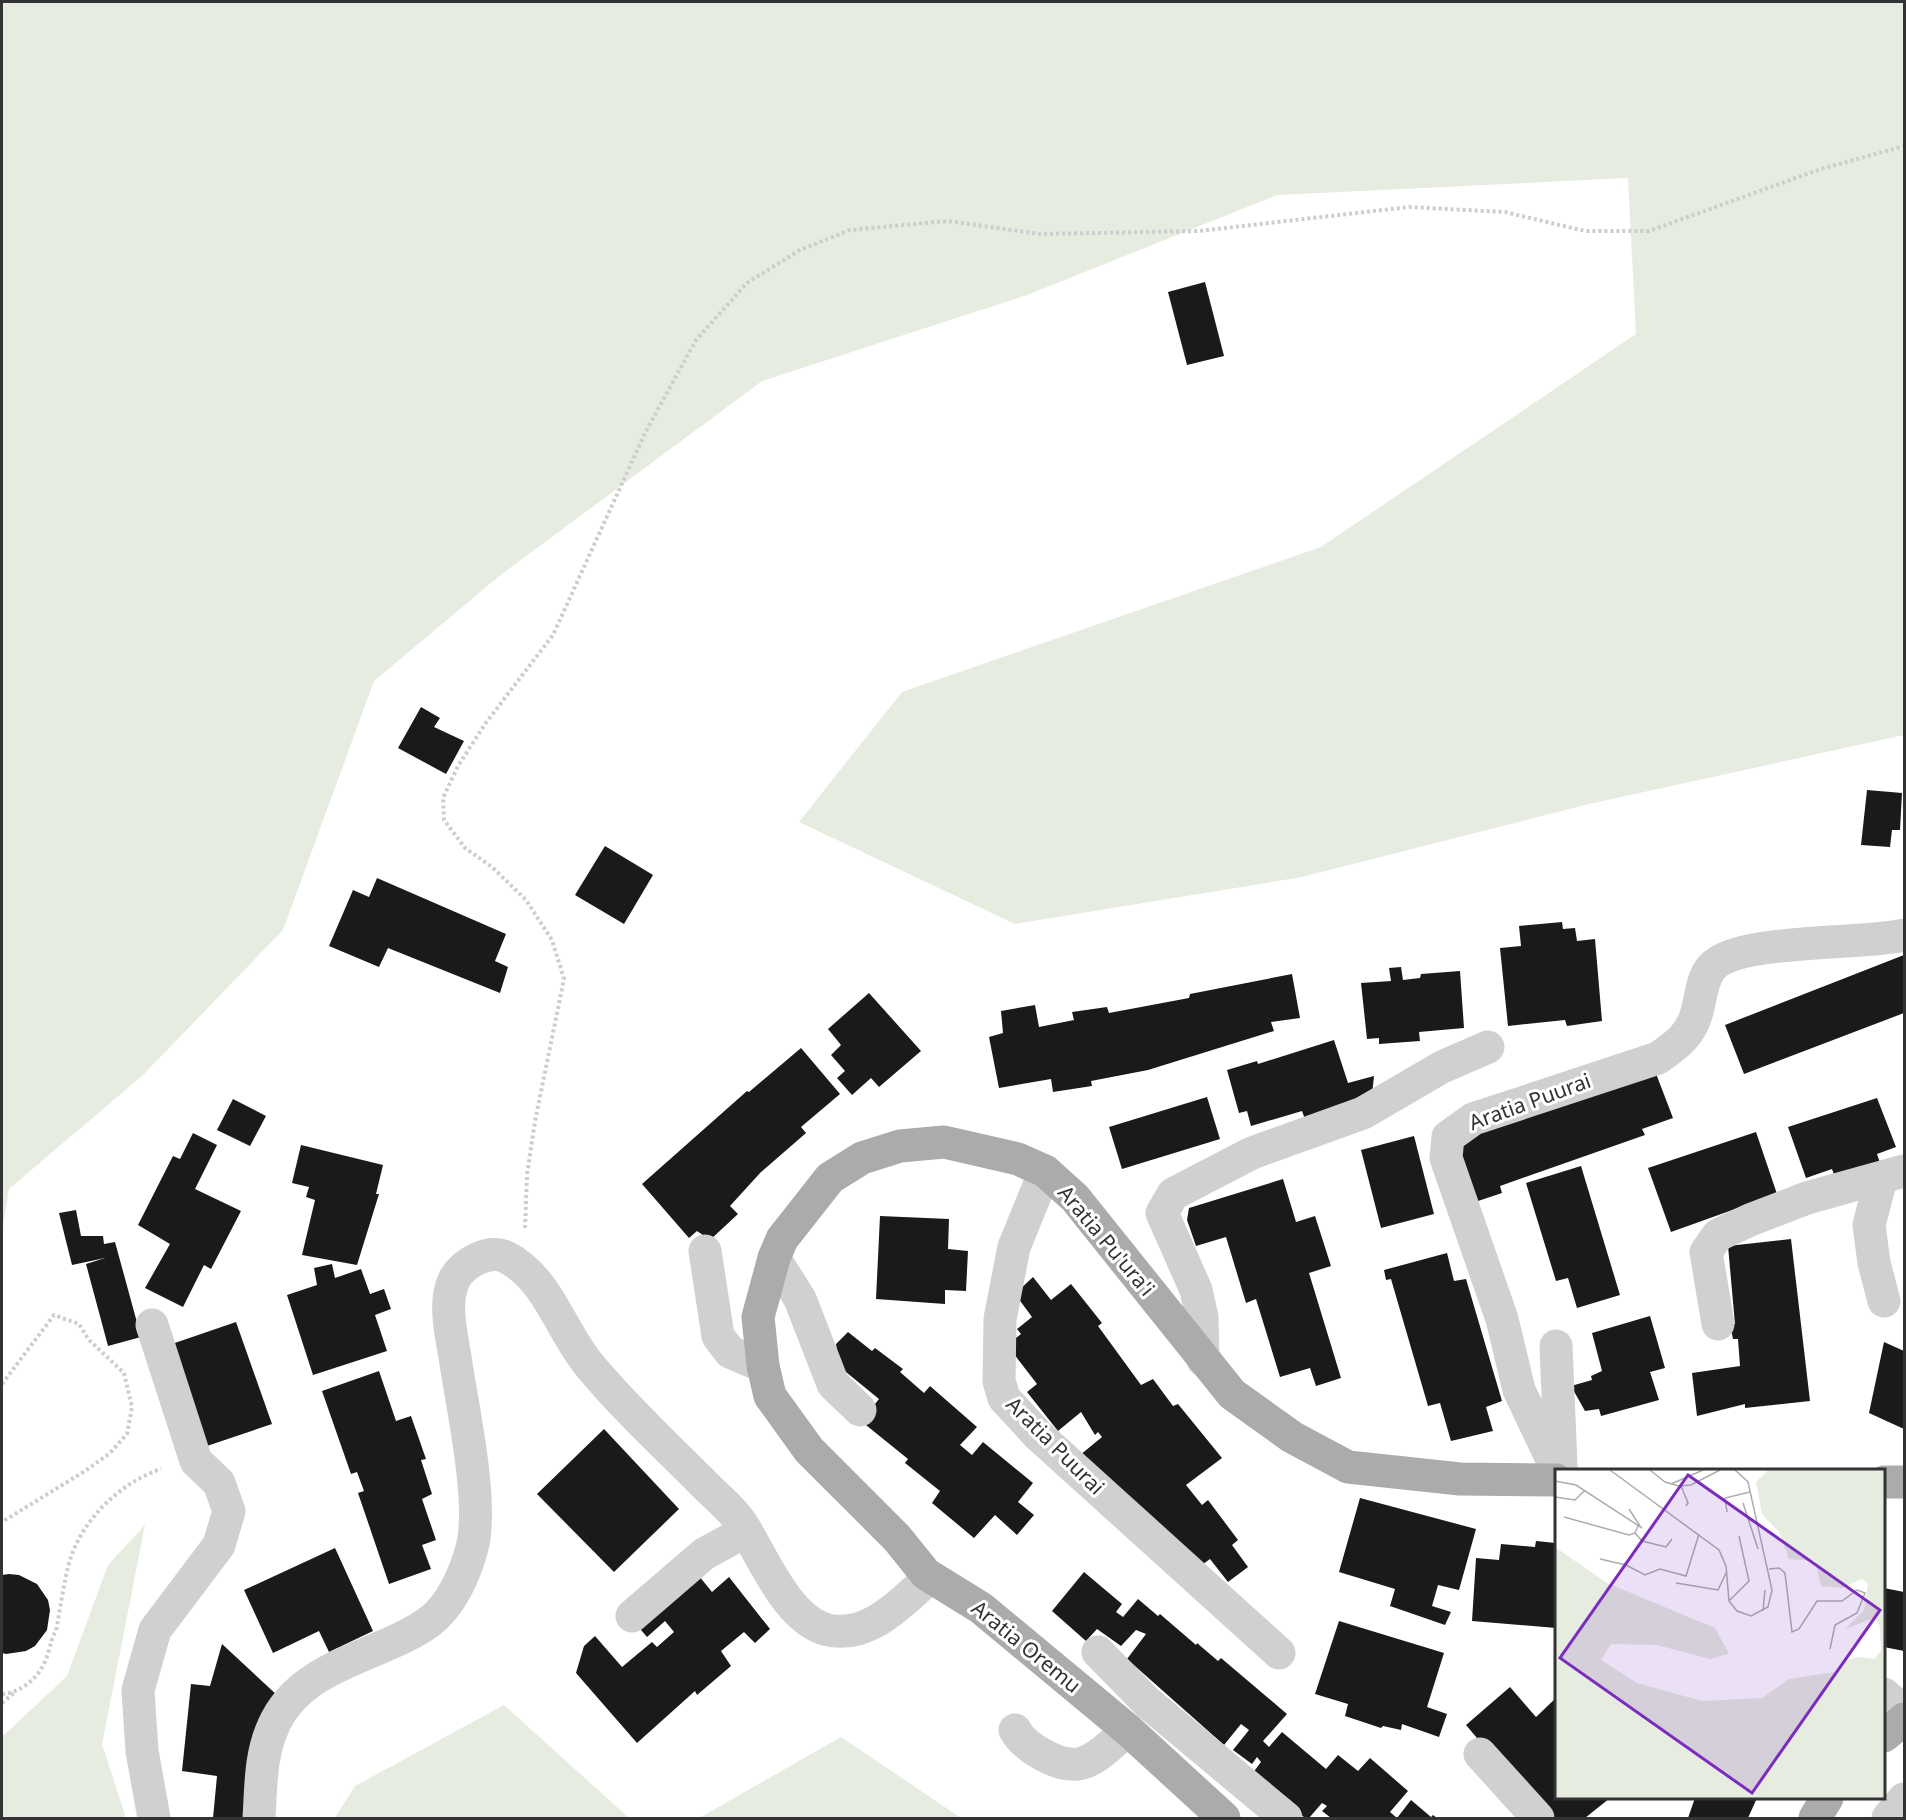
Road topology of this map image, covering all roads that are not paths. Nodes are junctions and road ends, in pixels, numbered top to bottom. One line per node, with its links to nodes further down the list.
1 (1905, 936): 14 (street, Aratia Puurai)
2 (1488, 1047): 11 (street)
3 (1045, 1171): 6 (main road, Aratia Pu'ura'i); 11 (main road, Aratia Pu'ura'i); 23 (street, Aratia Puurai)
4 (1893, 1175): 7 (street); 8 (street)
5 (705, 1251): 12 (street)
6 (774, 1258): 12 (main road, Aratia Pu'ura'i); 13 (street)
7 (1884, 1300)
8 (1718, 1324)
9 (152, 1325): 34 (street)
10 (1556, 1346): 15 (street, Aratia Puurai)
11 (1203, 1360): 16 (main road, Aratia Pu'ura'i)
12 (763, 1366): 20 (main road, Aratia Pu'ura'i)
13 (860, 1410)
14 (1558, 1469)
15 (1559, 1469)
16 (1555, 1480)
17 (1885, 1482): 18 (main road)
18 (1905, 1482)
19 (746, 1531): 20 (street); 21 (street); 35 (street)
20 (928, 1575): 28 (main road, Aratia Oremu)
21 (633, 1616)
22 (1098, 1652): 25 (street, Aratia Oremu)
23 (1279, 1653)
24 (1885, 1695): 26 (street)
25 (1147, 1702): 28 (street); 37 (street, Aratia Oremu)
26 (1905, 1712)
27 (1905, 1719): 30 (main road)
28 (1125, 1727): 29 (street); 36 (main road, Aratia Oremu)
29 (1015, 1730)
30 (1885, 1735)
31 (1480, 1754): 38 (street)
32 (1826, 1799): 39 (main road)
33 (1905, 1799): 40 (street)
34 (154, 1818)
35 (259, 1818)
36 (1224, 1818)
37 (1286, 1818)
38 (1538, 1818)
39 (1815, 1818)
40 (1888, 1818)

